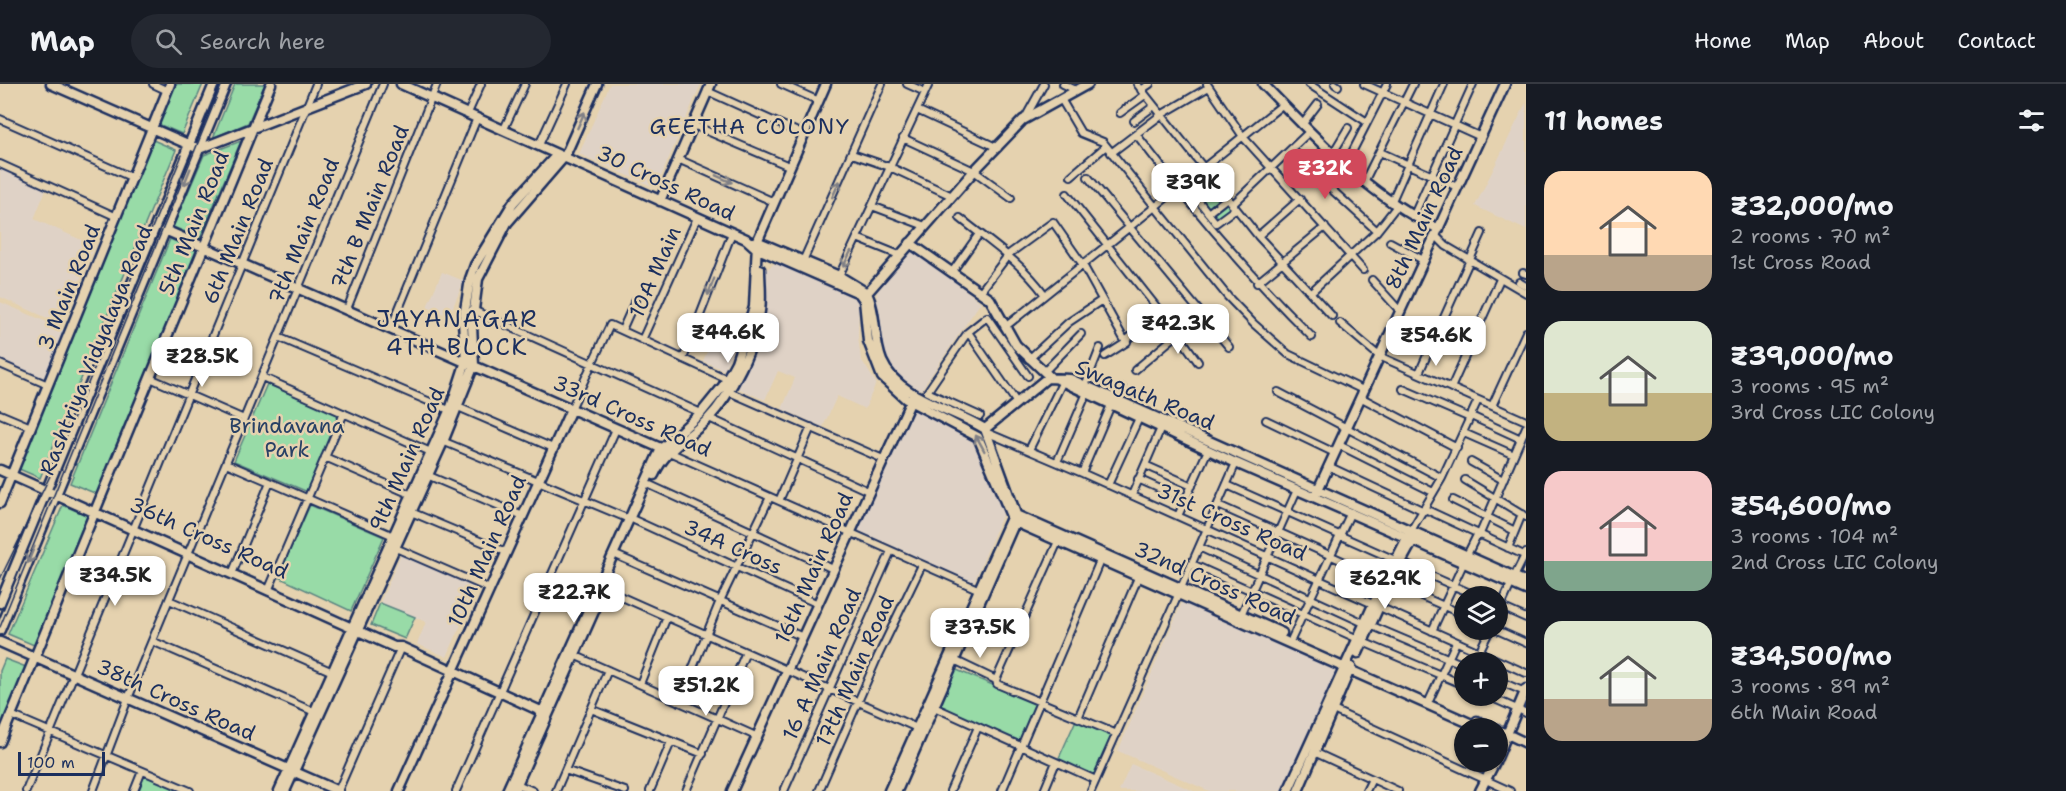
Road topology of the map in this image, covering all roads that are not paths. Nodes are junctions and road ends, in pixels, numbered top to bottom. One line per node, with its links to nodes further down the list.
1 (51, 84): 61 (main road)
2 (153, 84): 33 (street)
3 (214, 84): 69 (main road, Rashtriya Vidyalaya Road)
4 (226, 84): 73 (main road, Rashtriya Vidyalaya Road)
5 (271, 84): 62 (main road, 5th Main Road)
6 (316, 84): 46 (street, 6th Main Road)
7 (366, 84): 46 (main road)
8 (382, 84): 147 (street, 7th Main Road)
9 (401, 84): 39 (main road, 30 Cross Road)
10 (438, 84): 39 (street, 7th B Main Road)
11 (481, 84): 48 (street)
12 (525, 84): 63 (street)
13 (567, 84): 70 (street)
14 (597, 84): 79 (main road, 9th Main Road, one-way to 14)
15 (781, 84): 41 (street)
16 (826, 84): 41 (main road)
17 (882, 84): 78 (street)
18 (907, 84): 37 (street)
19 (929, 84): 37 (street)
20 (1044, 84): 54 (street)
21 (1063, 84): 35 (street)
22 (1088, 84): 35 (main road)
23 (1150, 84): 36 (street)
24 (1309, 84): 56 (street)
25 (1364, 84): 38 (street)
26 (1387, 84): 38 (street)
27 (1413, 84): 43 (street)
28 (1444, 84): 51 (street)
29 (1473, 84): 58 (street)
30 (1505, 84): 66 (main road, 8th Main Road)
31 (1267, 85): 44 (main road)
32 (1208, 86): 50 (street); 68 (street)
33 (169, 87): 61 (main road, 3 Main Road)
34 (709, 88): 57 (main road); 64 (street)
35 (1076, 90): 40 (main road)
36 (1141, 90): 45 (street); 49 (street)
37 (925, 92): 47 (street)
38 (1382, 94): 43 (street); 56 (street)
39 (432, 98): 48 (main road, 30 Cross Road); 155 (street, 7th B Main Road)
40 (1061, 99): 54 (main road); 71 (street)
41 (819, 101): 64 (main road)
42 (1318, 104): 59 (street)
43 (1405, 104): 51 (street); 75 (street)
44 (1282, 105): 59 (main road); 68 (street)
45 (1154, 106): 50 (street); 55 (street)
46 (306, 108): 62 (main road); 137 (street, 6th Main Road)
47 (917, 110): 67 (street); 72 (street)
48 (468, 113): 52 (main road, 30 Cross Road)
49 (1120, 113)
50 (1161, 115): 65 (street); 86 (street)
51 (1429, 116): 58 (street); 83 (street)
52 (477, 117): 63 (main road, 30 Cross Road); 162 (street)
53 (0, 119): 93 (street)
54 (1023, 120): 72 (main road)
55 (1134, 121)
56 (1368, 122): 82 (street)
57 (693, 125): 80 (main road); 84 (street)
58 (1455, 126): 66 (street); 90 (street)
59 (1306, 128): 74 (street); 77 (main road)
60 (1348, 128): 77 (street)
61 (152, 129): 69 (main road); 93 (main road, 3 Main Road)
62 (252, 129): 73 (main road); 128 (main road, 5th Main Road)
63 (504, 129): 70 (main road, 30 Cross Road)
64 (802, 134): 84 (main road)
65 (1136, 134): 76 (street); 96 (street)
66 (1481, 137): 95 (main road, 8th Main Road)
67 (903, 138): 85 (street); 88 (street)
68 (1244, 138): 86 (street); 87 (street)
69 (189, 145): 73 (main road); 256 (main road, Rashtriya Vidyalaya Road)
70 (539, 145): 79 (main road, 30 Cross Road)
71 (1106, 146): 76 (street); 89 (street)
72 (998, 148): 88 (main road)
73 (199, 149): 117 (main road, Rashtriya Vidyalaya Road, one-way to 117)
74 (1292, 149): 87 (street); 118 (street)
75 (1380, 152): 83 (street); 94 (street)
76 (1111, 153): 107 (street)
77 (1333, 153): 82 (main road)
78 (852, 154): 85 (street); 135 (street, one-way to 78)
79 (565, 156): 102 (main road, 30 Cross Road); 156 (main road, 9th Main Road); 179 (main road, 9th Main Road)
80 (678, 159): 102 (main road); 103 (street, one-way to 103)
81 (0, 164): 110 (street)
82 (1346, 164): 94 (main road)
83 (1408, 165): 90 (street); 104 (street)
84 (789, 166): 103 (main road)
85 (890, 167): 98 (street); 105 (street)
86 (1205, 168): 92 (street); 96 (street)
87 (1272, 168): 101 (street); 106 (street)
88 (974, 171): 98 (main road); 99 (street)
89 (1071, 176)
90 (1432, 176): 95 (street); 111 (street)
91 (1088, 177): 116 (street)
92 (1212, 177): 100 (street); 108 (street)
93 (132, 178): 110 (main road, 3 Main Road)
94 (1365, 180): 104 (main road)
95 (1458, 187): 119 (main road, 8th Main Road)
96 (1178, 190): 107 (street); 109 (street)
97 (1067, 194): 129 (street)
98 (952, 196): 114 (main road)
99 (1011, 198)
100 (1227, 198): 106 (street); 108 (street)
101 (1300, 199): 115 (street); 123 (street)
102 (660, 201): 112 (main road, 30 Cross Road)
103 (774, 202): 126 (main road)
104 (1393, 205): 111 (main road); 118 (street)
105 (872, 206): 114 (street); 124 (street)
106 (1234, 207): 108 (street); 123 (street)
107 (1155, 208): 116 (street); 196 (street)
108 (1206, 210): 109 (street)
109 (1198, 213): 145 (street)
110 (117, 217): 189 (main road, 3 Main Road)
111 (1413, 217): 119 (main road)
112 (697, 218): 120 (main road, 30 Cross Road); 170 (street, 10A Main)
113 (960, 218): 122 (street)
114 (925, 225): 127 (main road)
115 (1325, 227): 132 (street); 136 (street)
116 (1130, 228): 129 (street); 172 (street)
117 (165, 230): 128 (main road, 33rd Cross Road); 259 (main road, Rashtriya Vidyalaya Road)
118 (1377, 231): 132 (street)
119 (1437, 232): 133 (street); 134 (main road, 8th Main Road)
120 (732, 233): 126 (main road, 30 Cross Road); 176 (street, one-way to 176)
121 (1482, 233): 133 (street)
122 (979, 234): 130 (street); 140 (street)
123 (1258, 236): 136 (street)
124 (857, 238): 131 (street); 141 (street, one-way to 141)
125 (1390, 242): 134 (street)
126 (758, 243): 135 (main road); 188 (main road); 194 (main road); 198 (main road)
127 (910, 243): 131 (main road); 140 (main road)
128 (204, 247): 137 (main road, 33rd Cross Road); 186 (main road, 5th Main Road)
129 (1106, 247): 138 (street); 158 (street)
130 (1009, 254): 138 (street); 148 (street); 152 (street)
131 (898, 255): 150 (main road)
132 (1350, 256): 139 (street); 149 (street)
133 (1468, 259): 142 (street); 183 (street)
134 (1423, 260): 157 (main road, 8th Main Road)
135 (803, 261): 141 (main road)
136 (1282, 261): 145 (street); 149 (street)
137 (242, 264): 147 (main road, 33rd Cross Road); 197 (street, 6th Main Road)
138 (1083, 265): 152 (street); 153 (street)
139 (1363, 270)
140 (952, 272): 148 (main road)
141 (839, 276): 150 (main road)
142 (1500, 279): 151 (street); 192 (street)
143 (1372, 280): 157 (street)
144 (1519, 282): 146 (street)
145 (1257, 283): 169 (street)
146 (1526, 286)
147 (298, 288): 155 (main road, 33rd Cross Road); 168 (street, 7th Main Road)
148 (981, 291): 161 (main road)
149 (1311, 292): 159 (street)
150 (867, 293): 198 (main road)
151 (1526, 293)
152 (1045, 295): 161 (street)
153 (1102, 300): 171 (street); 177 (street)
154 (635, 301): 163 (street)
155 (346, 309): 162 (main road, 33rd Cross Road)
156 (473, 310): 179 (main road, 9th Main Road); 181 (street)
157 (1400, 311): 175 (main road, 8th Main Road)
158 (1161, 313): 167 (street); 171 (street)
159 (1332, 316)
160 (1340, 323): 175 (street)
161 (1005, 327): 177 (main road)
162 (391, 328): 179 (main road, 33rd Cross Road)
163 (622, 330): 170 (street); 181 (street, 10th Main Road)
164 (968, 332): 184 (street); 200 (street); 208 (street)
165 (1526, 332): 202 (street)
166 (1081, 334): 187 (street)
167 (1178, 334): 178 (street); 182 (street)
168 (278, 337): 185 (street, 7th Main Road); 203 (street)
169 (1312, 337)
170 (642, 340): 176 (street)
171 (1127, 342): 174 (street)
172 (1229, 347)
173 (1100, 348): 193 (street)
174 (1105, 356)
175 (1379, 356): 183 (street); 196 (main road, 8th Main Road)
176 (683, 359): 188 (street)
177 (1028, 360): 187 (main road)
178 (1198, 362)
179 (470, 363): 203 (main road, 9th Main Road); 204 (main road, 33rd Cross Road)
180 (0, 364): 189 (street)
181 (591, 365): 204 (street, 10th Main Road); 207 (street)
182 (1135, 370)
183 (1419, 373): 192 (street)
184 (1028, 376)
185 (261, 377): 205 (street); 211 (street, 7th Main Road)
186 (150, 378): 197 (street); 273 (main road, 5th Main Road)
187 (1053, 378): 193 (main road, Swagath Road); 200 (main road); 228 (street)
188 (727, 379): 207 (main road)
189 (48, 385): 215 (main road, 3 Main Road)
190 (1122, 388): 201 (street)
191 (1403, 388): 209 (street)
192 (1452, 388): 199 (street)
193 (1086, 390): 201 (main road, Swagath Road); 235 (street)
194 (727, 391): 207 (main road); 216 (street)
195 (1278, 392): 214 (street)
196 (1362, 393): 214 (main road, 8th Main Road); 225 (street)
197 (188, 395): 211 (street); 284 (street, 6th Main Road)
198 (912, 397): 220 (main road); 234 (main road, 16th Main Road); 282 (main road, one-way to 198)
199 (1478, 400): 202 (street); 209 (street)
200 (1017, 403): 220 (main road)
201 (1114, 403): 210 (main road, Swagath Road); 244 (street); 261 (main road, Swagath Road)
202 (1492, 406): 213 (street)
203 (454, 409): 223 (main road, 9th Main Road); 224 (street)
204 (571, 409): 219 (main road, 33rd Cross Road); 224 (main road, 10th Main Road)
205 (344, 413): 230 (street); 232 (street)
206 (0, 414): 215 (street)
207 (705, 416): 227 (main road); 233 (street)
208 (980, 417)
209 (1471, 417): 221 (street); 222 (street)
210 (1139, 418): 218 (main road, Swagath Road); 253 (street)
211 (244, 419): 237 (street, 7th Main Road)
212 (1266, 420): 226 (street)
213 (1526, 421)
214 (1347, 426): 226 (main road, 8th Main Road); 246 (street)
215 (30, 427): 243 (main road, 3 Main Road)
216 (811, 427): 233 (street); 234 (street)
217 (1526, 427): 222 (street)
218 (1161, 428): 229 (main road, Swagath Road); 240 (street)
219 (616, 429): 227 (main road, 33rd Cross Road); 267 (street)
220 (987, 431): 228 (street, 31st Cross Road); 282 (main road)
221 (1464, 433): 225 (street); 231 (street)
222 (1521, 439): 231 (street)
223 (440, 440): 230 (main road, 9th Main Road); 248 (street, 34A Cross)
224 (553, 448): 248 (main road, 10th Main Road)
225 (1457, 448): 246 (street)
226 (1337, 449): 241 (main road, 8th Main Road); 260 (street)
227 (665, 450): 252 (main road); 264 (street, 33rd Cross Road); 283 (main road)
228 (1029, 450): 235 (street, 31st Cross Road)
229 (1209, 450): 238 (main road, Swagath Road); 255 (street)
230 (434, 453): 245 (main road, 9th Main Road); 262 (main road, 9th Main Road)
231 (1514, 455): 250 (street)
232 (325, 457): 262 (street); 265 (street)
233 (798, 458): 258 (street); 270 (street)
234 (883, 459): 258 (main road, 16th Main Road)
235 (1057, 462): 244 (street, 31st Cross Road)
236 (1471, 462): 250 (street)
237 (226, 463): 251 (street); 299 (street, 7th Main Road)
238 (1236, 463): 254 (street); 257 (main road, Swagath Road)
239 (0, 464): 243 (main road, 36th Cross Road)
240 (1144, 465): 247 (street); 255 (street)
241 (1329, 466): 261 (main road, 8th Main Road); 274 (street)
242 (0, 470): 243 (main road, 36th Cross Road)
243 (13, 472): 256 (main road, 36th Cross Road); 271 (main road, 3 Main Road)
244 (1082, 473): 253 (street, 31st Cross Road)
245 (427, 475): 276 (main road, 9th Main Road); 278 (street)
246 (1442, 478): 260 (street)
247 (1138, 479): 263 (street); 268 (street)
248 (539, 480): 267 (street, 34A Cross); 278 (main road, 10th Main Road)
249 (1465, 480): 266 (street)
250 (1503, 480): 266 (street)
251 (270, 482): 265 (street); 312 (street)
252 (650, 485): 283 (main road); 289 (street)
253 (1108, 485): 263 (street, 31st Cross Road)
254 (1227, 485): 272 (street); 275 (street)
255 (1192, 486): 268 (street)
256 (48, 488): 259 (main road, 36th Cross Road); 331 (main road, Rashtriya Vidyalaya Road)
257 (1297, 490): 261 (main road, Swagath Road); 275 (street)
258 (868, 491): 290 (main road, 16th Main Road)
259 (57, 492): 273 (main road, 36th Cross Road); 343 (main road, Rashtriya Vidyalaya Road, one-way to 343)
260 (1433, 492): 274 (street)
261 (1316, 494): 277 (main road, Swagath Road); 288 (main road, Swagath Road)
262 (412, 495): 293 (main road, 9th Main Road)
263 (1132, 495): 279 (street, 31st Cross Road)
264 (770, 496): 270 (street, 33rd Cross Road); 289 (street)
265 (308, 498): 293 (street); 320 (street)
266 (1496, 498): 280 (street); 281 (street)
267 (585, 500): 283 (street, 34A Cross); 377 (street)
268 (1185, 500): 279 (street)
269 (1453, 500): 280 (street)
270 (779, 501): 290 (street, 33rd Cross Road)
271 (0, 503)
272 (1218, 506): 285 (street); 287 (street)
273 (96, 510): 284 (main road, 36th Cross Road); 359 (main road, 5th Main Road)
274 (1424, 510): 288 (street); 292 (street)
275 (1288, 511): 287 (street); 291 (street)
276 (411, 512): 293 (main road, 9th Main Road); 300 (street)
277 (1351, 512): 288 (main road, Swagath Road); 291 (street)
278 (523, 516): 300 (main road, 10th Main Road)
279 (1178, 516): 285 (street, 31st Cross Road)
280 (1488, 516): 286 (street); 292 (street)
281 (1524, 516): 286 (street)
282 (1015, 518): 294 (main road, 32nd Cross Road); 325 (main road)
283 (631, 519): 302 (main road); 310 (street, 34A Cross); 389 (main road)
284 (134, 527): 299 (main road, 36th Cross Road); 370 (street, 6th Main Road)
285 (1207, 530): 296 (street); 304 (street, 31st Cross Road)
286 (1515, 531): 297 (street)
287 (1278, 532): 304 (street); 305 (street)
288 (1414, 532): 306 (main road, Swagath Road); 307 (main road)
289 (751, 533): 310 (street); 311 (street)
290 (850, 533): 298 (street, 33rd Cross Road); 311 (main road, 16th Main Road)
291 (1340, 535): 305 (street); 307 (street)
292 (1478, 535): 297 (street); 306 (street)
293 (396, 537): 295 (main road, 9th Main Road)
294 (1061, 537): 303 (main road, 32nd Cross Road); 372 (street)
295 (392, 547): 321 (street); 342 (main road, 9th Main Road)
296 (1199, 548): 308 (street); 314 (street)
297 (1508, 548): 301 (street)
298 (891, 551): 309 (street, 33rd Cross Road); 376 (street, 16 A Main Road)
299 (189, 552): 312 (main road, 36th Cross Road); 329 (street, 7th Main Road)
300 (506, 552): 321 (main road, 10th Main Road)
301 (1525, 554): 316 (street)
302 (618, 556): 322 (main road); 330 (street)
303 (1102, 556): 313 (main road, 32nd Cross Road); 382 (street)
304 (1267, 556): 314 (street); 315 (street, 31st Cross Road)
305 (1331, 557): 315 (street); 317 (street)
306 (1466, 559): 316 (main road, Swagath Road); 319 (street)
307 (1397, 561): 317 (main road); 319 (street)
308 (1192, 564): 326 (street); 327 (street)
309 (922, 565): 325 (street, 33rd Cross Road); 381 (street, 17th Main Road)
310 (736, 567): 330 (street); 332 (street, 34A Cross)
311 (833, 569): 332 (main road, 16th Main Road)
312 (233, 572): 320 (main road, 36th Cross Road)
313 (1140, 573): 326 (main road, 32nd Cross Road); 393 (street)
314 (1259, 574): 327 (street); 328 (street)
315 (1319, 580): 328 (street); 333 (street, 31st Cross Road)
316 (1513, 580): 318 (main road, Swagath Road); 323 (street); 324 (main road, Swagath Road)
317 (1387, 581): 333 (main road); 334 (street)
318 (1526, 582)
319 (1453, 586): 334 (street)
320 (269, 589): 342 (main road, 36th Cross Road)
321 (490, 589): 365 (main road, 10th Main Road)
322 (604, 589): 339 (street); 358 (main road)
323 (1508, 589)
324 (1526, 590)
325 (982, 591): 361 (main road)
326 (1180, 591): 338 (main road, 32nd Cross Road); 364 (main road, 32nd Cross Road); 400 (street)
327 (1252, 591): 337 (street); 338 (street)
328 (1311, 597): 337 (street); 341 (street)
329 (169, 600): 352 (street, 7th Main Road); 368 (street)
330 (720, 601): 345 (street); 347 (street)
331 (0, 603)
332 (818, 604): 347 (main road, 16th Main Road)
333 (1375, 606): 341 (main road); 344 (street, 31st Cross Road)
334 (1443, 606): 336 (street); 344 (street)
335 (1508, 610): 340 (street)
336 (1454, 611)
337 (1303, 614): 348 (street); 350 (street)
338 (1241, 615): 348 (main road, 32nd Cross Road)
339 (668, 617): 345 (street); 374 (street)
340 (1526, 618)
341 (1367, 624): 350 (main road); 360 (street)
342 (356, 627): 355 (main road, 36th Cross Road); 368 (main road, 9th Main Road)
343 (0, 630)
344 (1432, 631): 353 (street, 31st Cross Road)
345 (707, 634): 356 (street); 383 (street)
346 (1508, 635): 354 (street)
347 (803, 637): 367 (main road, 16th Main Road)
348 (1292, 638): 364 (main road, 32nd Cross Road)
349 (1485, 640): 357 (street)
350 (1360, 641): 364 (main road); 371 (street)
351 (0, 642): 359 (main road, 38th Cross Road)
352 (152, 642): 379 (street, 7th Main Road); 390 (street)
353 (1456, 642): 357 (street, 31st Cross Road); 360 (street)
354 (1526, 643)
355 (401, 647): 365 (main road, 36th Cross Road); 428 (street)
356 (746, 652): 367 (street); 392 (street)
357 (1479, 652)
358 (574, 655): 366 (street); 389 (main road)
359 (35, 657): 370 (main road, 38th Cross Road); 391 (main road, 5th Main Road)
360 (1449, 658): 362 (street); 371 (street)
361 (951, 659): 372 (street); 385 (main road); 397 (main road)
362 (1454, 660)
363 (1508, 665): 369 (street, 31st Cross Road)
364 (1349, 666): 380 (main road, 32nd Cross Road); 388 (main road); 394 (main road, 32nd Cross Road); 445 (main road)
365 (453, 670): 377 (main road, 36th Cross Road); 429 (main road, 10th Main Road)
366 (608, 670): 374 (street); 387 (street)
367 (788, 670): 376 (street); 401 (main road, 16th Main Road)
368 (335, 673): 390 (main road, 9th Main Road)
369 (1526, 673)
370 (74, 675): 379 (main road, 38th Cross Road); 398 (street, 6th Main Road)
371 (1441, 675): 373 (street); 380 (street)
372 (996, 680): 382 (street)
373 (1454, 681)
374 (640, 684): 383 (street)
375 (1508, 684): 378 (street)
376 (828, 688): 381 (street); 437 (street, 16 A Main Road)
377 (500, 691): 389 (main road, 36th Cross Road); 430 (street)
378 (1525, 691): 386 (main road)
379 (128, 698): 411 (street, 7th Main Road); 413 (main road, 38th Cross Road)
380 (1430, 699): 395 (main road, 32nd Cross Road)
381 (858, 701): 397 (street); 438 (street, 17th Main Road)
382 (1040, 701): 393 (street); 407 (street)
383 (679, 702): 392 (street)
384 (1508, 703): 386 (street)
385 (934, 707): 396 (street); 440 (main road)
386 (1523, 709): 399 (main road)
387 (591, 710): 405 (street); 414 (street)
388 (1333, 710): 409 (main road); 418 (street)
389 (546, 711): 420 (main road); 431 (main road)
390 (317, 713): 413 (main road, 9th Main Road)
391 (11, 715): 398 (street); 404 (main road, 5th Main Road)
392 (718, 718): 401 (street); 410 (street)
393 (1078, 718): 400 (street)
394 (1460, 718)
395 (1472, 718)
396 (978, 727): 407 (street); 441 (street)
397 (917, 728): 439 (main road)
398 (50, 732): 411 (street); 422 (street, 6th Main Road)
399 (1508, 732)
400 (1117, 734): 419 (street)
401 (758, 736): 421 (main road, 16th Main Road)
402 (1508, 738): 406 (main road, 32nd Cross Road)
403 (1508, 739): 408 (main road, 32nd Cross Road)
404 (0, 742)
405 (671, 742): 410 (street); 435 (street)
406 (1526, 743)
407 (1020, 746): 412 (street); 442 (street)
408 (1526, 748)
409 (1314, 752): 417 (street); 446 (main road)
410 (703, 754): 436 (street)
411 (107, 756): 415 (street); 423 (street, 7th Main Road)
412 (1056, 762): 419 (street); 443 (street)
413 (291, 770): 426 (main road, 9th Main Road); 427 (main road, 9th Main Road); 428 (main road, 38th Cross Road)
414 (565, 770): 433 (street); 434 (street)
415 (142, 771): 424 (street); 425 (street)
416 (1489, 772): 418 (main road)
417 (1372, 779): 447 (street); 448 (street)
418 (1485, 779): 449 (main road); 450 (street)
419 (1096, 780): 444 (street)
420 (516, 788): 432 (street)
421 (734, 790)
422 (26, 791)
423 (93, 791)
424 (134, 791)
425 (188, 791)
426 (279, 791)
427 (285, 791)
428 (338, 791)
429 (399, 791)
430 (456, 791)
431 (507, 791)
432 (533, 791)
433 (556, 791)
434 (625, 791)
435 (650, 791)
436 (686, 791)
437 (784, 791)
438 (819, 791)
439 (889, 791)
440 (897, 791)
441 (950, 791)
442 (1002, 791)
443 (1044, 791)
444 (1092, 791)
445 (1288, 791)
446 (1298, 791)
447 (1366, 791)
448 (1398, 791)
449 (1480, 791)
450 (1510, 791)

